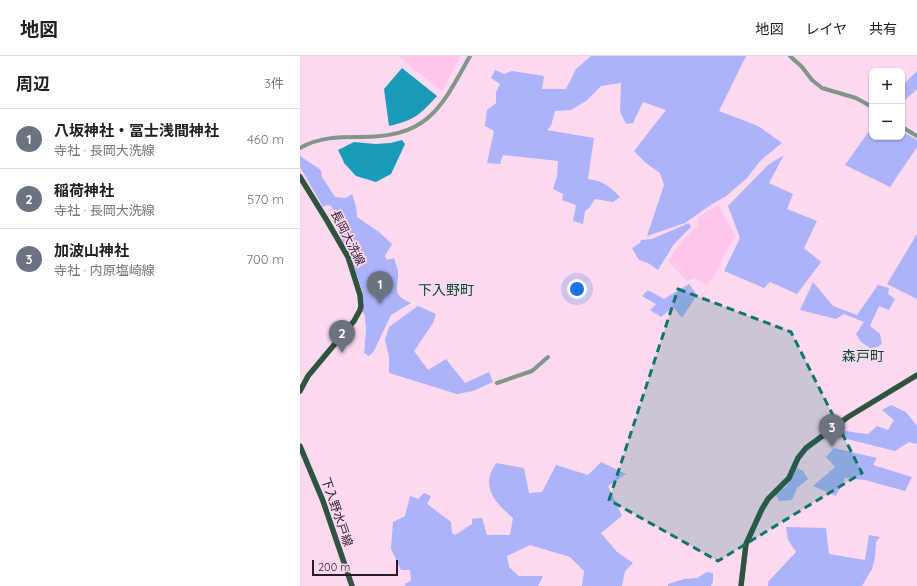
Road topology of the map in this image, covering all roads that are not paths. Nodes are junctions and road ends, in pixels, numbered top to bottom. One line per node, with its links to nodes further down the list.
1 (470, 56): 6 (street)
2 (790, 56): 3 (street)
3 (869, 105)
4 (905, 129): 5 (street)
5 (917, 136)
6 (300, 148)
7 (300, 177): 11 (main road, 長岡大洗線)
8 (548, 358): 10 (street)
9 (917, 376): 14 (main road)
10 (497, 383)
11 (300, 391)
12 (300, 446): 13 (main road, 下入野水戸線)
13 (352, 586)
14 (741, 586)

